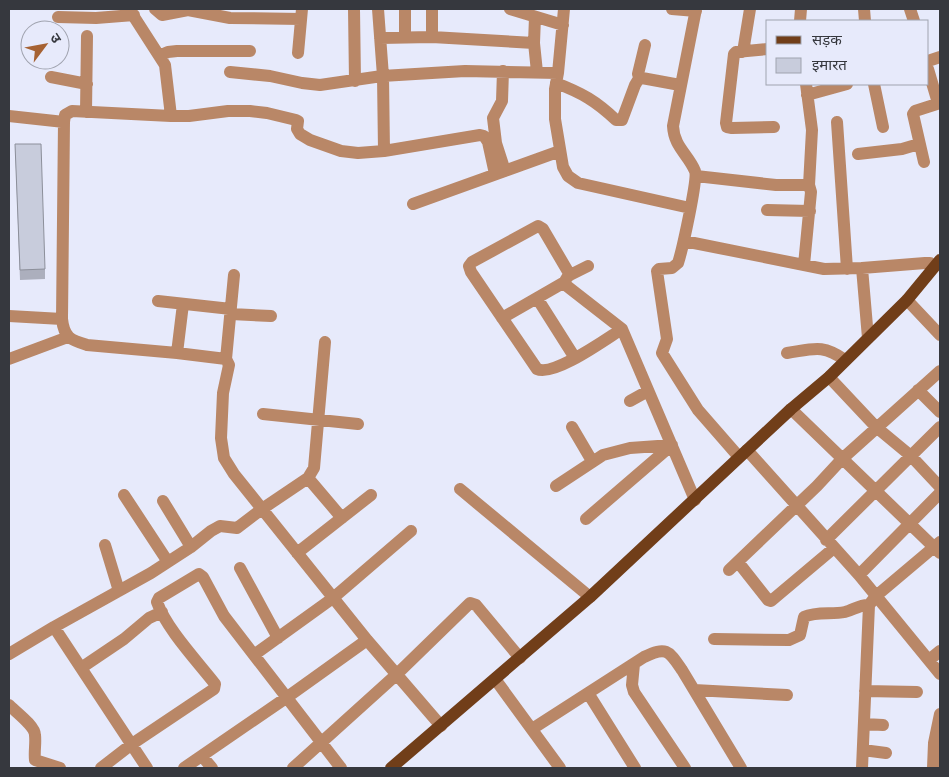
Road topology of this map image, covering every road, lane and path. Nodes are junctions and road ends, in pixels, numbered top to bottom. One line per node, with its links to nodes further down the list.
1 (354, 9): 37 (street)
2 (378, 9): 21 (street)
3 (405, 9): 20 (street)
4 (432, 9): 19 (street)
5 (510, 9): 16 (street)
6 (564, 9): 17 (street)
7 (672, 9): 9 (street)
8 (750, 9): 26 (street)
9 (696, 10): 39 (street)
10 (160, 11): 12 (street)
11 (131, 12): 15 (street); 28 (street)
12 (225, 13): 13 (street)
13 (252, 14): 14 (street)
14 (301, 14): 27 (street)
15 (58, 16)
16 (535, 16): 17 (street); 22 (street)
17 (563, 25): 35 (street)
18 (87, 36): 38 (street)
19 (432, 36): 20 (street); 22 (street)
20 (405, 37): 21 (street)
21 (380, 38): 33 (street)
22 (534, 43): 31 (street)
23 (645, 45): 36 (street)
24 (766, 49): 26 (street)
25 (250, 51): 28 (street)
26 (742, 52): 49 (street)
27 (298, 53)
28 (161, 55): 46 (street)
29 (503, 71): 31 (street); 33 (street); 56 (street)
30 (230, 72): 37 (street)
31 (538, 72): 35 (street)
32 (929, 72): 43 (street)
33 (383, 76): 37 (street); 52 (street)
34 (51, 77): 38 (street)
35 (557, 78): 36 (street); 53 (street)
36 (640, 79): 39 (street)
37 (355, 81)
38 (87, 84): 44 (street)
39 (680, 85): 57 (street)
40 (839, 85): 42 (street)
41 (874, 85): 50 (street)
42 (806, 89): 58 (street)
43 (939, 103): 51 (street)
44 (86, 112): 46 (street); 47 (street)
45 (9, 116): 47 (street)
46 (171, 116): 52 (street)
47 (64, 122): 79 (street)
48 (837, 122): 68 (street)
49 (774, 127)
50 (883, 127)
51 (919, 144): 54 (street); 55 (street)
52 (384, 150): 56 (street)
53 (560, 151): 56 (street); 60 (street)
54 (858, 154)
55 (924, 162)
56 (500, 172): 59 (street)
57 (696, 176): 58 (street); 60 (street)
58 (809, 185): 62 (street)
59 (413, 204)
60 (690, 208): 63 (street)
61 (767, 210): 62 (street)
62 (810, 211): 65 (street)
63 (684, 241): 65 (street); 105 (street)
64 (937, 264): 67 (street); 72 (main road)
65 (804, 265): 68 (street)
66 (588, 266): 70 (street)
67 (862, 268): 68 (street); 83 (street)
68 (848, 269)
69 (234, 275): 75 (street)
70 (566, 279): 71 (street); 78 (street); 80 (street)
71 (537, 298): 78 (street); 88 (street)
72 (907, 300): 81 (street); 83 (main road)
73 (158, 301): 74 (street)
74 (183, 304): 75 (street); 85 (street)
75 (231, 312): 77 (street); 89 (street)
76 (9, 316): 79 (street)
77 (271, 316)
78 (502, 318): 88 (street)
79 (62, 320): 82 (street)
80 (622, 329): 88 (street); 94 (street)
81 (940, 335)
82 (68, 336): 85 (street); 87 (street)
83 (868, 338): 90 (main road)
84 (326, 342): 99 (street)
85 (177, 353): 89 (street)
86 (787, 353): 90 (street)
87 (9, 358)
88 (575, 358)
89 (226, 359): 120 (street)
90 (845, 360): 92 (main road)
91 (940, 371): 93 (street)
92 (829, 377): 96 (main road); 102 (street)
93 (918, 390): 97 (street); 102 (street)
94 (648, 391): 95 (street); 104 (street)
95 (630, 401)
96 (790, 409): 105 (main road); 107 (street)
97 (940, 412)
98 (263, 414): 99 (street)
99 (318, 420): 100 (street); 109 (street)
100 (358, 424)
101 (572, 427): 108 (street)
102 (876, 427): 106 (street); 107 (street)
103 (940, 427): 106 (street)
104 (672, 444): 108 (street); 117 (street); 122 (street)
105 (743, 453): 117 (main road); 119 (street)
106 (911, 456): 111 (street); 113 (street)
107 (842, 459): 113 (street); 119 (street)
108 (592, 461): 110 (street)
109 (308, 478): 120 (street); 121 (street)
110 (556, 486)
111 (940, 487)
112 (460, 490): 134 (street)
113 (876, 491): 123 (street); 125 (street)
114 (940, 493): 123 (street)
115 (124, 495): 130 (street)
116 (371, 495): 121 (street)
117 (695, 500): 134 (main road)
118 (163, 501): 127 (street)
119 (797, 504): 125 (street); 125 (street)
120 (262, 509): 127 (street); 129 (street)
121 (342, 518): 129 (street)
122 (586, 519)
123 (910, 524): 128 (street); 132 (street)
124 (411, 531): 135 (street)
125 (830, 544): 132 (street)
126 (105, 546): 133 (street)
127 (191, 547): 130 (street)
128 (938, 548): 136 (street)
129 (297, 552): 135 (street)
130 (168, 562): 133 (street)
131 (240, 568): 139 (street)
132 (859, 575): 136 (street)
133 (120, 591): 138 (street)
134 (590, 597): 145 (main road)
135 (333, 598): 139 (street); 141 (street)
136 (873, 601): 140 (street); 146 (street); 153 (street)
137 (162, 612): 144 (street); 148 (street); 165 (street)
138 (54, 627): 143 (street); 148 (street)
139 (278, 638): 144 (street)
140 (714, 639)
141 (366, 640): 150 (street); 157 (street)
142 (940, 651): 146 (street)
143 (9, 654)
144 (254, 655): 157 (street)
145 (520, 658): 150 (street); 151 (main road)
146 (929, 660): 149 (street)
147 (634, 664): 152 (street); 155 (street); 179 (street)
148 (81, 668): 165 (street)
149 (940, 674)
150 (396, 675): 162 (street); 164 (street)
151 (495, 679): 162 (main road); 163 (street)
152 (694, 690): 156 (street); 180 (street)
153 (865, 691): 154 (street); 160 (street)
154 (916, 692)
155 (588, 693): 163 (street); 178 (street)
156 (786, 695)
157 (286, 698): 164 (street); 168 (street)
158 (10, 708): 169 (street)
159 (940, 714): 182 (street)
160 (864, 724): 161 (street); 166 (street)
161 (884, 725)
162 (441, 726): 176 (main road)
163 (532, 729): 177 (street)
164 (321, 743): 174 (street); 175 (street)
165 (132, 744): 170 (street); 171 (street)
166 (863, 750): 167 (street); 181 (street)
167 (886, 753)
168 (202, 756): 172 (street); 173 (street)
169 (60, 768)
170 (101, 768)
171 (147, 768)
172 (184, 768)
173 (212, 768)
174 (293, 768)
175 (341, 768)
176 (391, 768)
177 (560, 768)
178 (634, 768)
179 (685, 768)
180 (741, 768)
181 (862, 768)
182 (933, 768)

